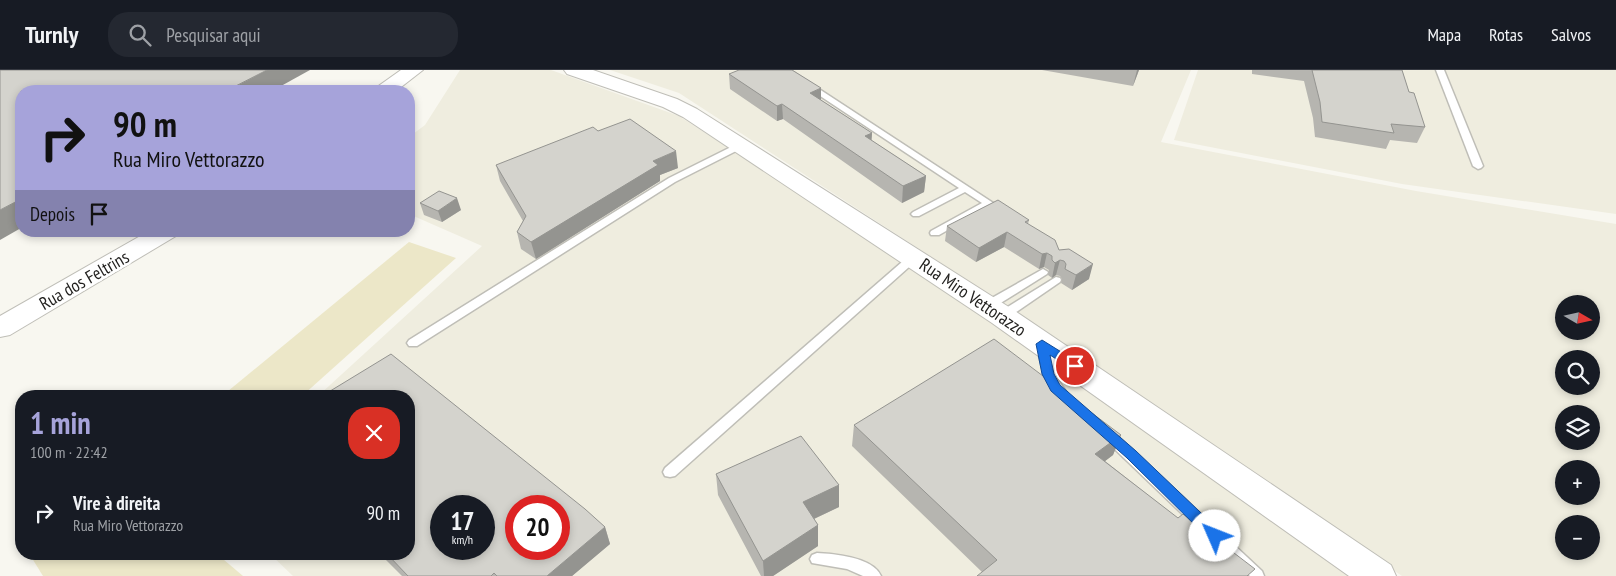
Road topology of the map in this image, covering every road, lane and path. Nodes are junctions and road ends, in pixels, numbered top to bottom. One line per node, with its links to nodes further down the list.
1 (413, 70): 5 (street)
2 (574, 70): 6 (street, Rua Miro Vettorazzo)
3 (785, 70): 8 (lane)
4 (1440, 70): 7 (lane)
5 (392, 85)
6 (741, 145): 14 (street, Rua Miro Vettorazzo); 19 (lane)
7 (1478, 166)
8 (966, 188): 9 (lane); 10 (lane)
9 (989, 203): 11 (lane); 12 (lane)
10 (916, 214)
11 (1012, 218)
12 (935, 234)
13 (157, 237): 18 (street, Rua dos Feltrins)
14 (914, 258): 17 (street, Rua Miro Vettorazzo); 23 (lane)
15 (1043, 272): 17 (lane)
16 (1056, 280): 17 (lane)
17 (995, 311): 20 (street, Rua Miro Vettorazzo)
18 (0, 328)
19 (413, 343)
20 (1042, 344): 21 (lane); 27 (street, Rua Miro Vettorazzo)
21 (1069, 400)
22 (1097, 424): 26 (lane)
23 (670, 472)
24 (817, 559): 25 (lane)
25 (874, 576)
26 (1257, 576)
27 (1378, 576)

